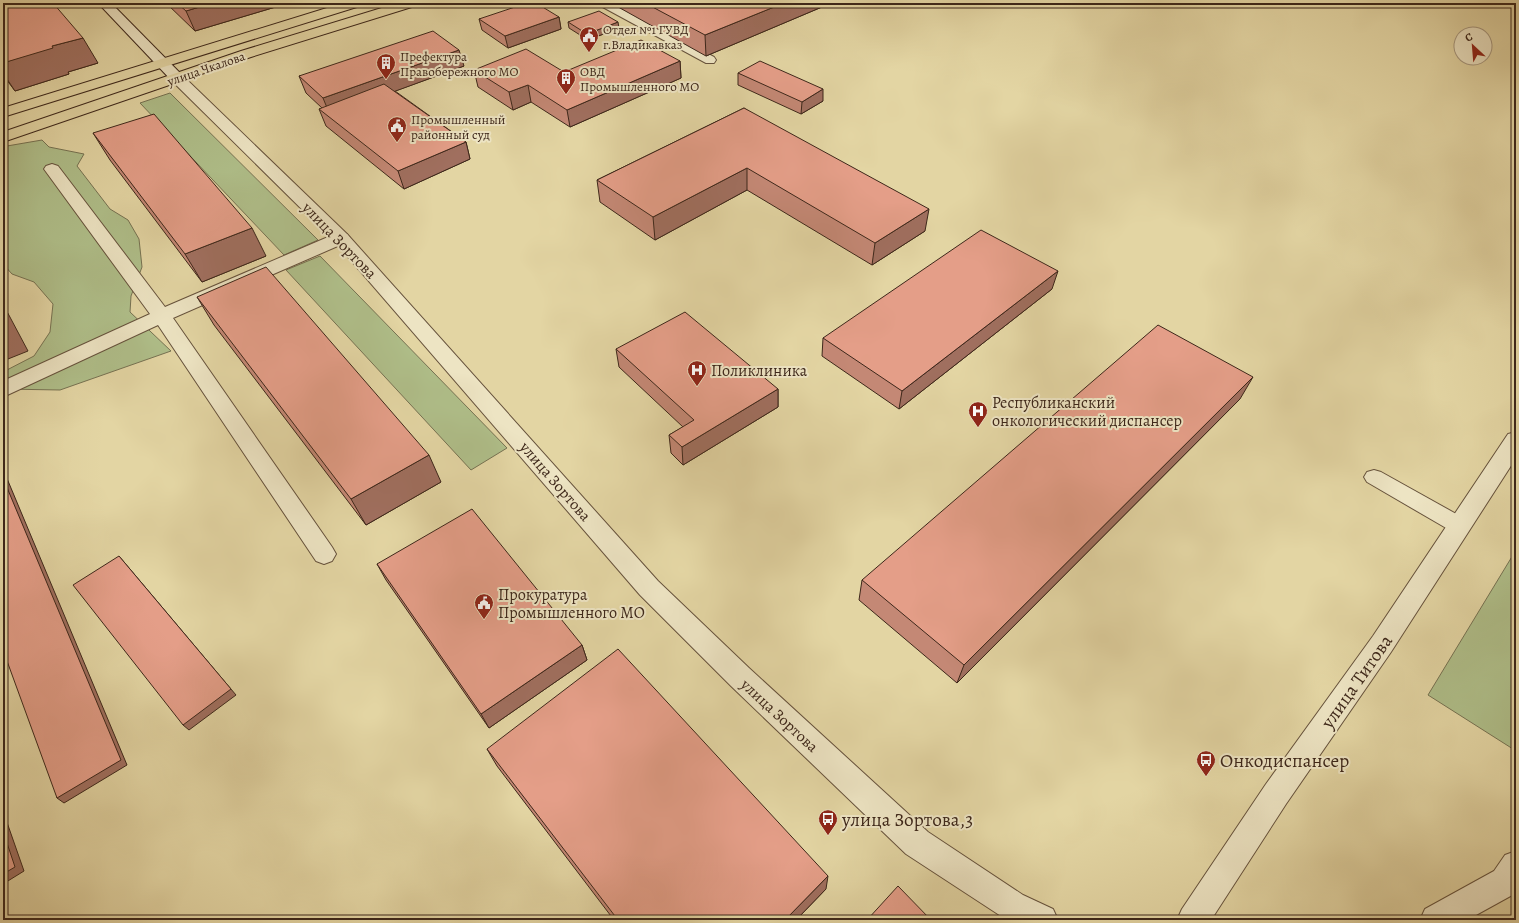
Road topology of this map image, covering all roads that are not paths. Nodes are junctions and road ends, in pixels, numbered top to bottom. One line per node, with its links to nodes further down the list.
1 (104, 3): 6 (street, улица Зортова)
2 (356, 3): 6 (main road, улица Чкалова)
3 (411, 3): 6 (main road, улица Чкалова)
4 (603, 3): 5 (lane)
5 (710, 60)
6 (170, 70): 7 (main road, улица Чкалова); 8 (main road, улица Чкалова); 10 (street, улица Зортова)
7 (3, 113)
8 (3, 137)
9 (52, 169): 11 (street)
10 (341, 238): 11 (street); 18 (street, улица Зортова)
11 (162, 316): 12 (street); 16 (street)
12 (3, 390)
13 (1516, 440): 15 (street, улица Титова)
14 (1374, 477): 15 (lane)
15 (1460, 526): 19 (street, улица Титова)
16 (324, 554)
17 (1516, 866): 20 (street)
18 (1042, 920)
19 (1193, 920)
20 (1436, 920)

